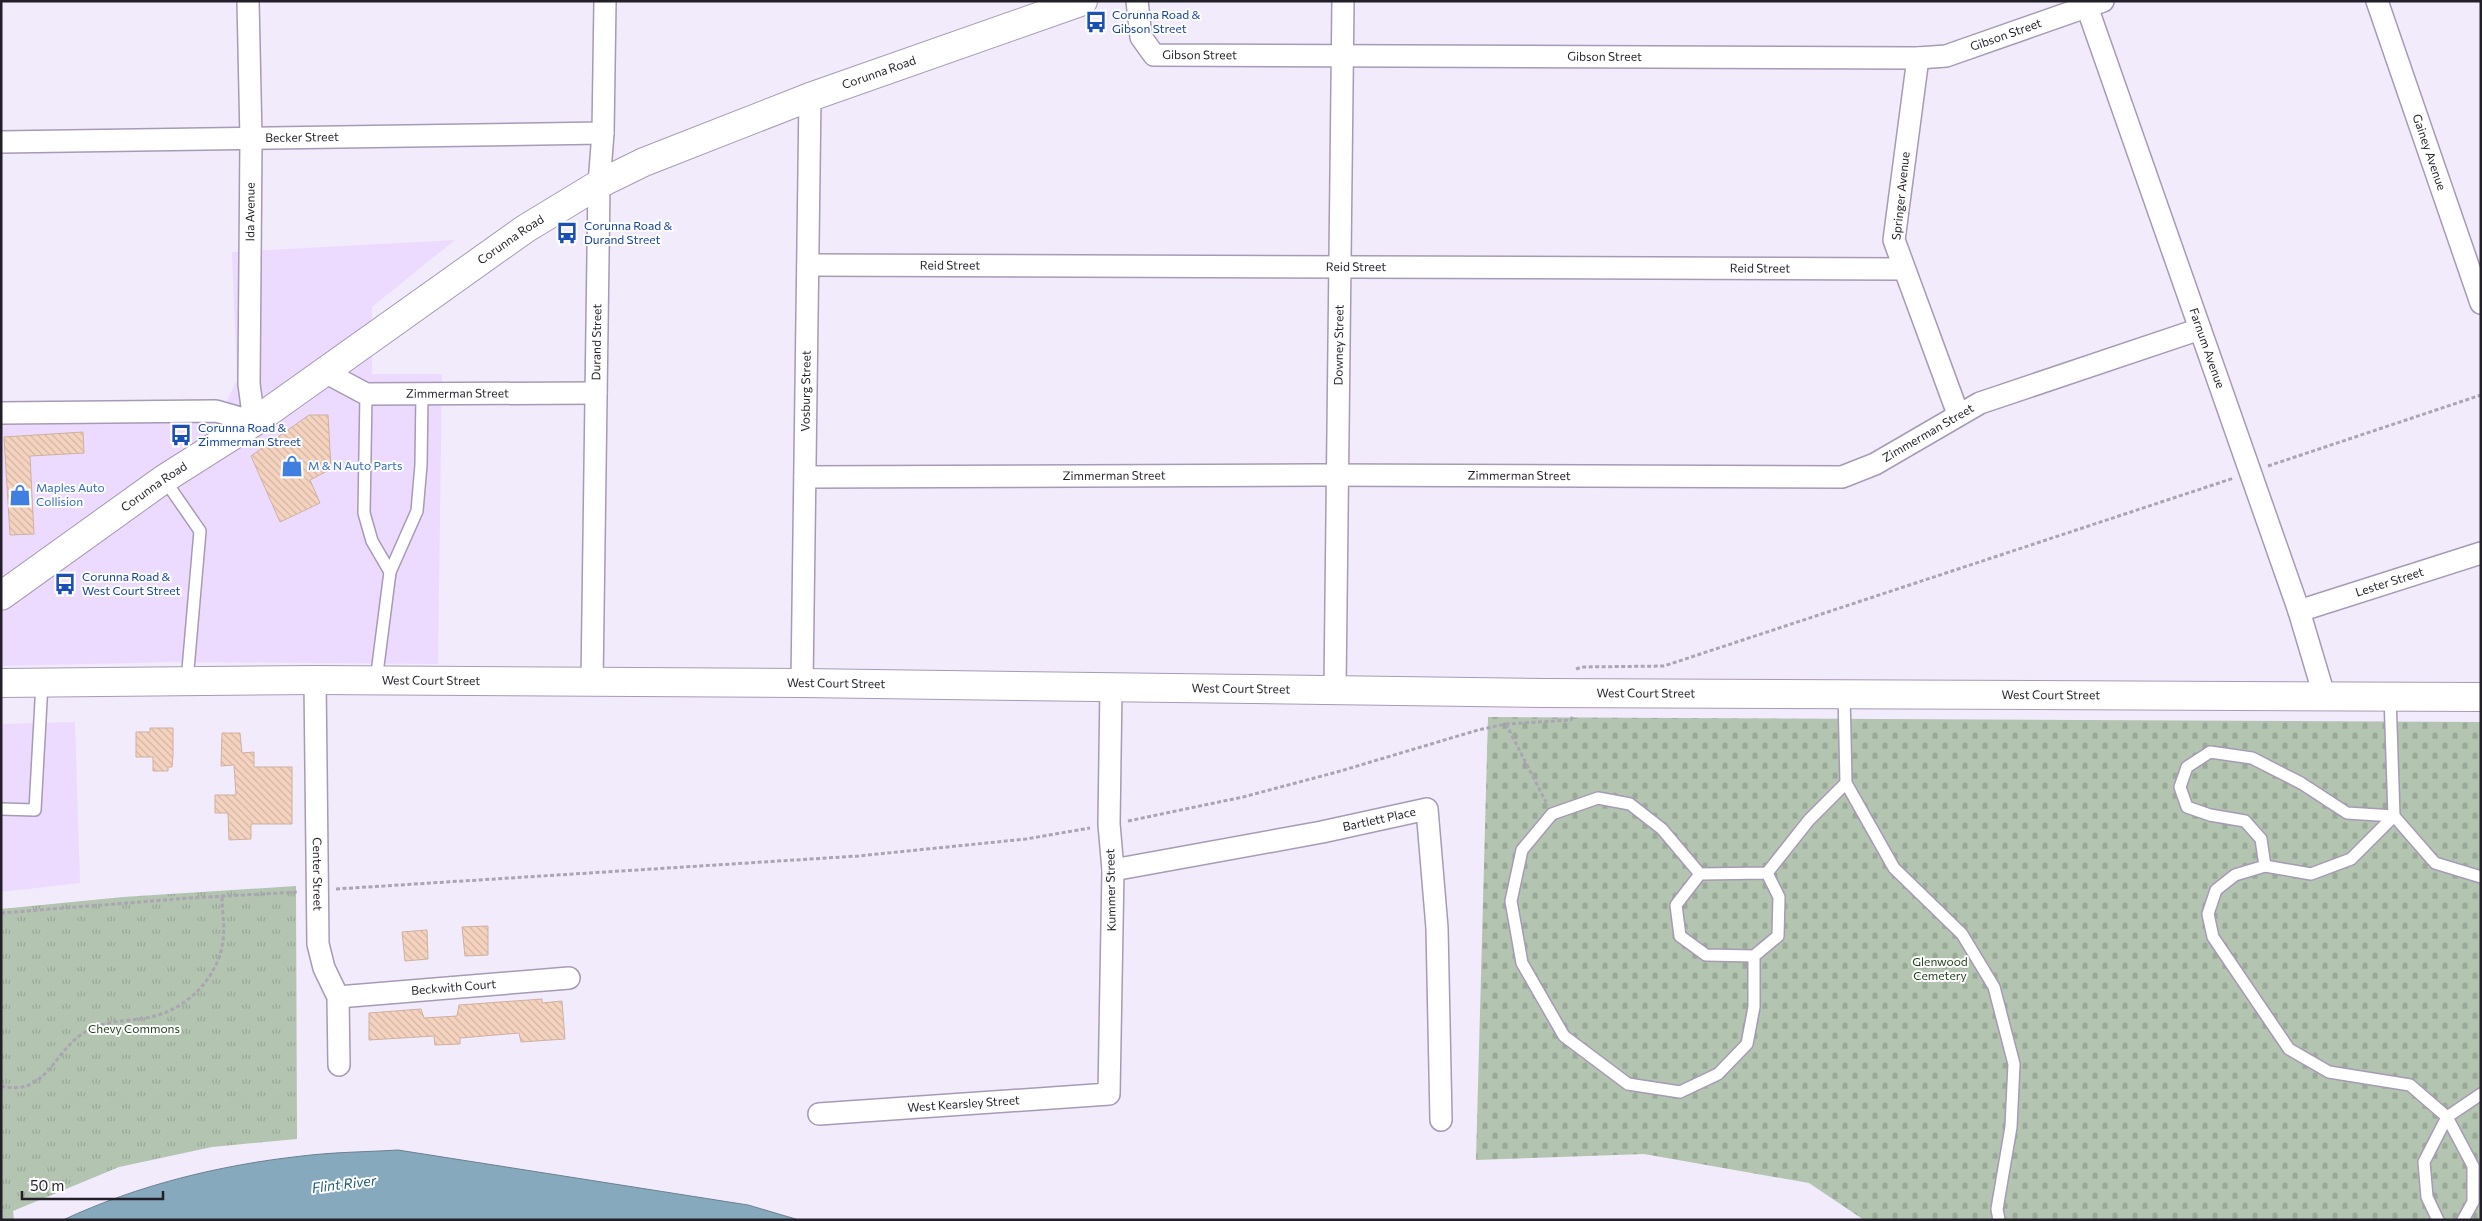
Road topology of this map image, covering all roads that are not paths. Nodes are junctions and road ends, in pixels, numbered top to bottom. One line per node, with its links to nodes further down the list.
1 (248, 1): 12 (street, Ida Avenue)
2 (605, 1): 11 (street, Durand Street)
3 (1083, 1): 10 (street, Corunna Road)
4 (1137, 1): 8 (street, Gibson Street)
5 (1343, 1): 8 (street, Downey Street)
6 (2377, 1): 18 (street, Gainey Avenue)
7 (2092, 3): 9 (street, Gibson Street); 19 (street, Farnum Avenue)
8 (1344, 56): 9 (street, Gibson Street); 16 (street, Downey Street)
9 (1918, 58): 17 (street, Springer Avenue)
10 (810, 97): 14 (street, Corunna Road); 15 (street, Vosburg Street)
11 (603, 133): 12 (street, Becker Street); 14 (street, Durand Street)
12 (252, 139): 13 (street, Becker Street); 26 (street, Ida Avenue)
13 (1, 142)
14 (599, 184): 20 (street, Corunna Road); 21 (street, Durand Street)
15 (808, 265): 16 (street, Reid Street); 28 (street, Vosburg Street)
16 (1341, 266): 17 (street, Reid Street); 27 (street, Downey Street)
17 (1903, 269): 25 (street, Springer Avenue)
18 (2481, 303)
19 (2200, 329): 25 (street, Zimmerman Street); 33 (street, Farnum Avenue)
20 (323, 371): 22 (street, Zimmerman Street); 26 (street, Corunna Road)
21 (596, 393): 23 (street, Zimmerman Street); 39 (street, Durand Street)
22 (366, 394): 23 (street, Zimmerman Street); 31 (lane)
23 (422, 394): 31 (lane)
24 (1, 413): 26 (street)
25 (1958, 414): 27 (street, Zimmerman Street)
26 (254, 422): 29 (street, Corunna Road)
27 (1339, 476): 28 (street, Zimmerman Street); 42 (street, Downey Street)
28 (806, 477): 40 (street, Vosburg Street)
29 (164, 479): 32 (street, Corunna Road); 35 (lane)
30 (2481, 553): 33 (street, Lester Street)
31 (390, 572): 36 (lane)
32 (1, 596)
33 (2299, 611): 44 (street, Farnum Avenue)
34 (315, 680): 35 (street, West Court Street); 36 (street, West Court Street); 57 (street, Center Street)
35 (186, 681): 37 (street, West Court Street)
36 (376, 681): 39 (street, West Court Street)
37 (42, 682): 38 (street, West Court Street); 48 (lane)
38 (1, 683)
39 (592, 683): 40 (street, West Court Street)
40 (802, 683): 41 (street, West Court Street)
41 (1112, 687): 42 (street, West Court Street); 51 (street, Kummer Street)
42 (1336, 689): 43 (street, West Court Street)
43 (1844, 693): 44 (street, West Court Street); 47 (lane)
44 (2324, 695): 45 (street, West Court Street)
45 (2390, 696): 46 (street, West Court Street); 49 (lane)
46 (2481, 697)
47 (1846, 783): 52 (lane); 64 (lane)
48 (1, 809)
49 (2394, 816): 50 (lane); 50 (lane); 54 (lane)
50 (2265, 866): 62 (lane)
51 (1113, 870): 59 (street, Kummer Street); 63 (street, Bartlett Place)
52 (1767, 873): 53 (lane); 55 (lane)
53 (1700, 874): 55 (lane); 55 (lane)
54 (2481, 877)
55 (1754, 956)
56 (569, 978): 57 (street, Beckwith Court)
57 (338, 997): 58 (street, Center Street)
58 (339, 1065)
59 (1109, 1094): 61 (street, West Kearsley Street)
60 (2481, 1094): 62 (lane)
61 (819, 1114)
62 (2447, 1117): 66 (lane); 67 (lane)
63 (1442, 1120)
64 (1998, 1215): 65 (lane)
65 (2008, 1220)
66 (2438, 1220)
67 (2464, 1220)

